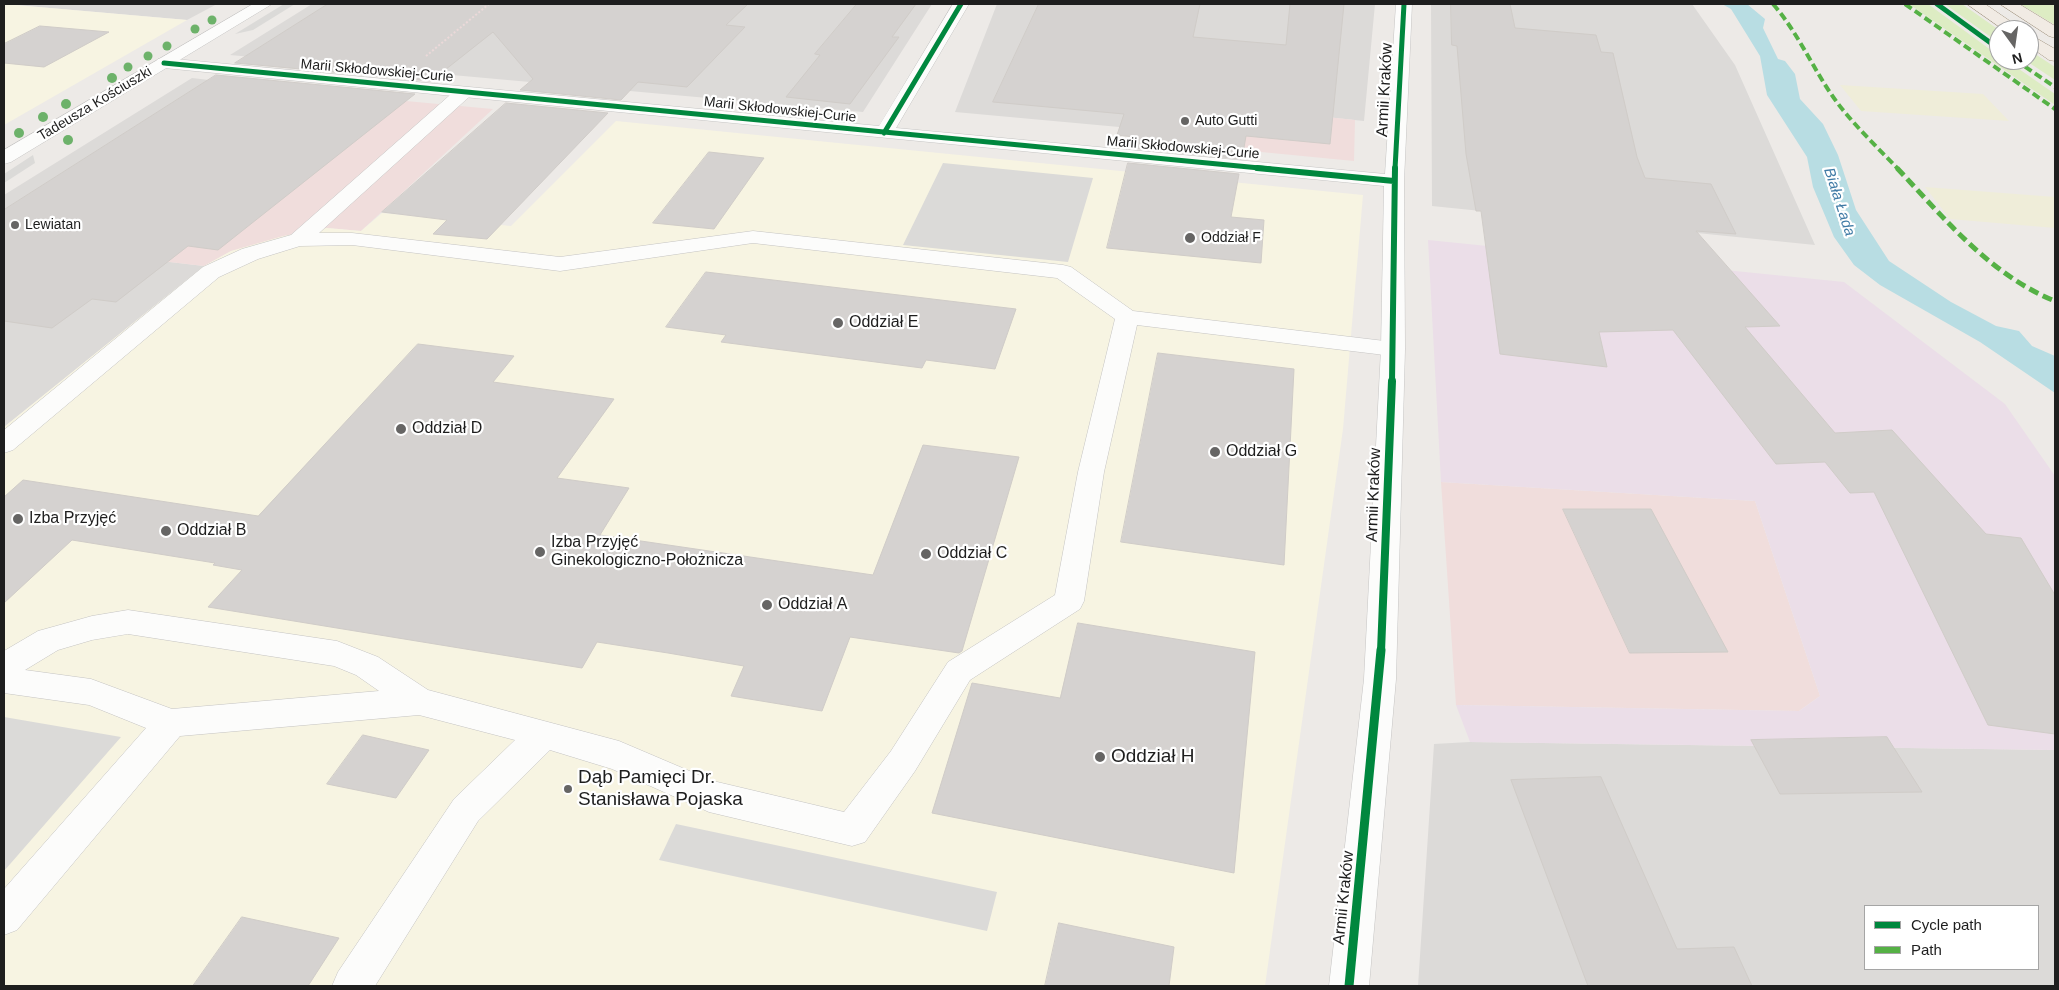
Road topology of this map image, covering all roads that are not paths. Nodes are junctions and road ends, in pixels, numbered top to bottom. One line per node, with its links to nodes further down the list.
1 (264, 4): 10 (street, Tadeusza Kościuszki)
2 (961, 4): 12 (street)
3 (1404, 4): 14 (street, Armii Kraków)
4 (1975, 4): 6 (main road)
5 (2008, 4): 7 (main road)
6 (2000, 20)
7 (2055, 33)
8 (2039, 46): 9 (main road)
9 (2055, 56)
10 (164, 63): 11 (street, Marii Skłodowskiej-Curie); 13 (street, Tadeusza Kościuszki)
11 (464, 92): 12 (street, Marii Skłodowskiej-Curie); 15 (street)
12 (884, 133): 14 (street, Marii Skłodowskiej-Curie)
13 (4, 158)
14 (1394, 181): 17 (street, Armii Kraków)
15 (299, 240): 16 (street); 18 (street)
16 (1127, 317): 17 (street); 23 (street)
17 (1393, 349): 26 (street, Armii Kraków)
18 (4, 444)
19 (4, 666): 21 (street)
20 (4, 680): 22 (street)
21 (420, 701): 22 (street); 23 (street)
22 (172, 723): 24 (street)
23 (544, 734): 25 (street)
24 (5, 914)
25 (352, 986)
26 (1349, 986)

